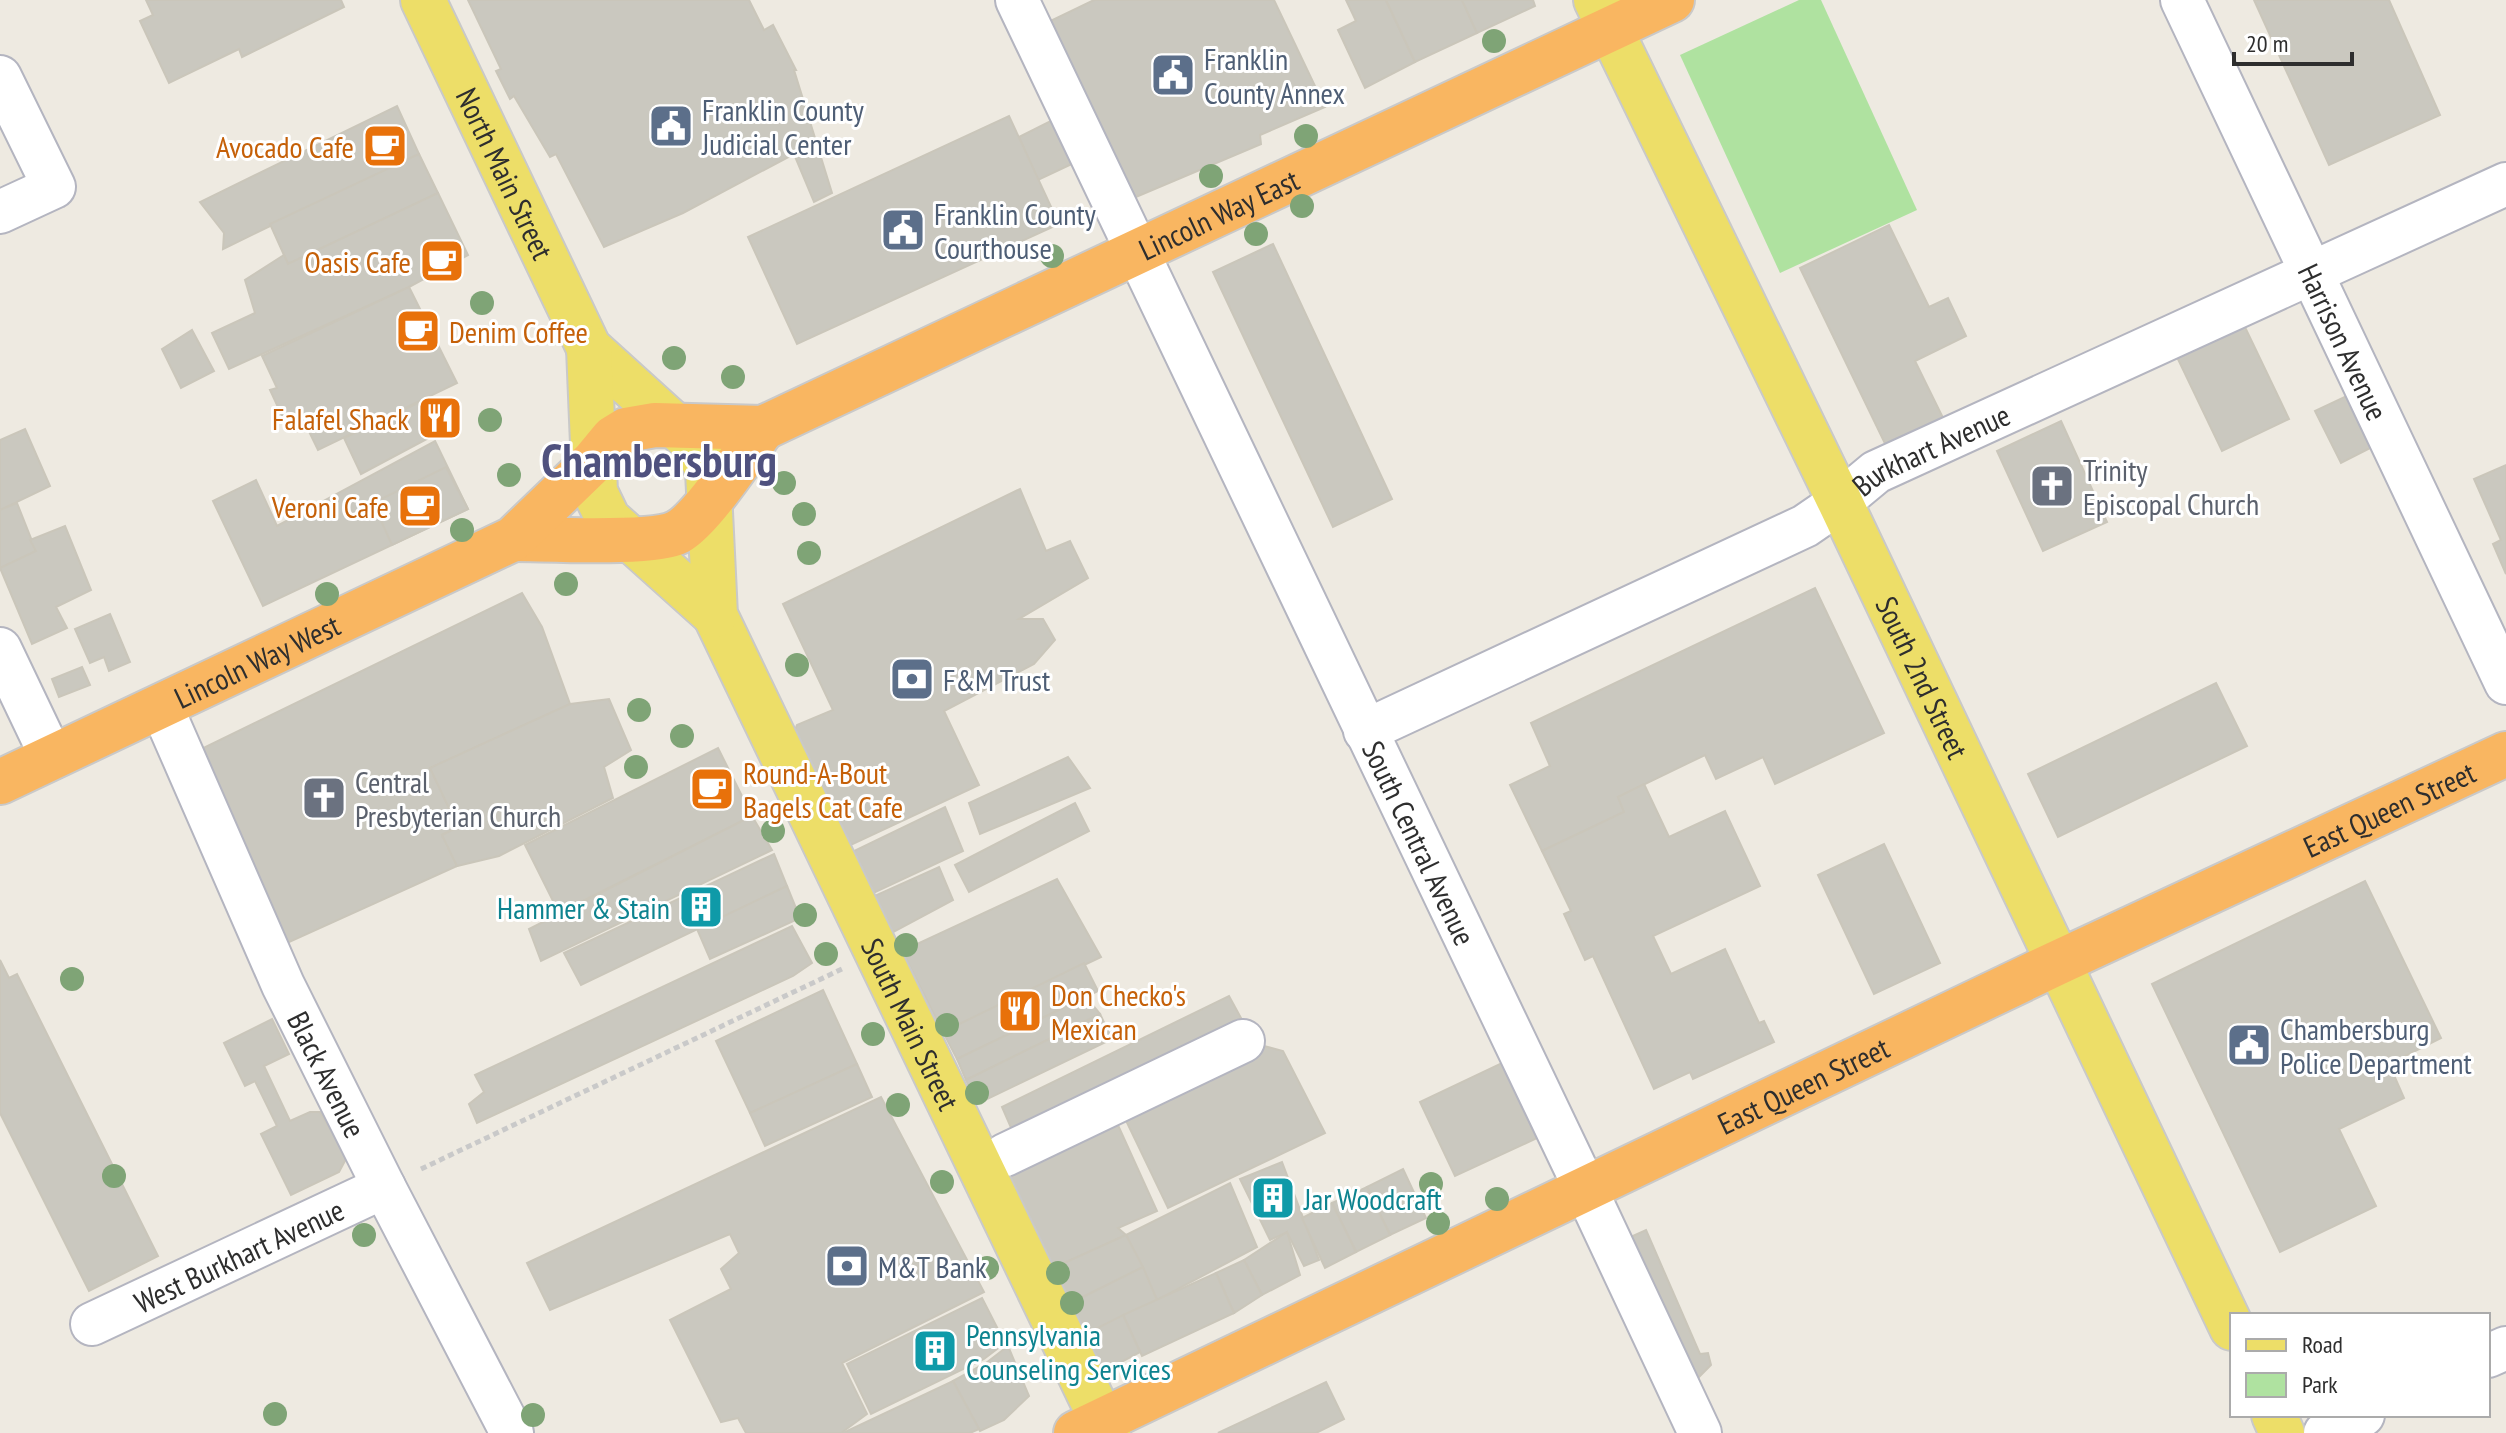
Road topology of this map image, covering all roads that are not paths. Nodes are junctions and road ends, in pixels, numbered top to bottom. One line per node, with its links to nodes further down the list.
1 (423, 0): 11 (main road, North Main Street)
2 (1017, 0): 9 (street, South Central Avenue)
3 (1672, 0): 5 (highway, Lincoln Way East)
4 (2182, 0): 10 (street, Harrison Avenue)
5 (1602, 15): 9 (highway, Lincoln Way East); 16 (main road, South 2nd Street)
6 (0, 77): 8 (street)
7 (2506, 184): 10 (street, Burkhart Avenue)
8 (0, 212)
9 (1136, 252): 13 (highway, Lincoln Way East); 23 (street, South Central Avenue)
10 (2312, 272): 16 (street, Burkhart Avenue); 21 (street, Harrison Avenue)
11 (589, 348): 12 (main road, North Main Street); 14 (main road, North Main Street)
12 (674, 426): 13 (highway, Lincoln Way East); 14 (highway); 15 (main road)
13 (763, 428): 15 (highway, Lincoln Way East)
14 (594, 461): 17 (highway, Lincoln Way West); 18 (main road)
15 (709, 499): 18 (highway); 19 (main road, South Main Street)
16 (1840, 502): 23 (street, Burkhart Avenue); 27 (main road, South 2nd Street)
17 (513, 539): 18 (highway, Lincoln Way West); 22 (highway, Lincoln Way West)
18 (631, 539): 19 (main road, South Main Street)
19 (715, 615): 35 (main road, South Main Street)
20 (0, 649): 25 (street)
21 (2506, 683)
22 (161, 706): 25 (highway, Lincoln Way West); 30 (street, Black Avenue)
23 (1365, 731): 31 (street, South Central Avenue)
24 (2506, 754): 27 (highway, East Queen Street)
25 (52, 758): 26 (highway, Lincoln Way West)
26 (0, 782)
27 (2057, 963): 31 (highway, East Queen Street); 33 (main road, South 2nd Street)
28 (1243, 1041): 29 (street)
29 (1005, 1155)
30 (384, 1187): 32 (street, West Burkhart Avenue); 36 (street, Black Avenue)
31 (1585, 1188): 35 (highway, East Queen Street); 37 (street, South Central Avenue)
32 (92, 1324)
33 (2230, 1324)
34 (2359, 1417): 38 (street)
35 (1095, 1429)
36 (512, 1433)
37 (1700, 1433)
38 (2325, 1433)

